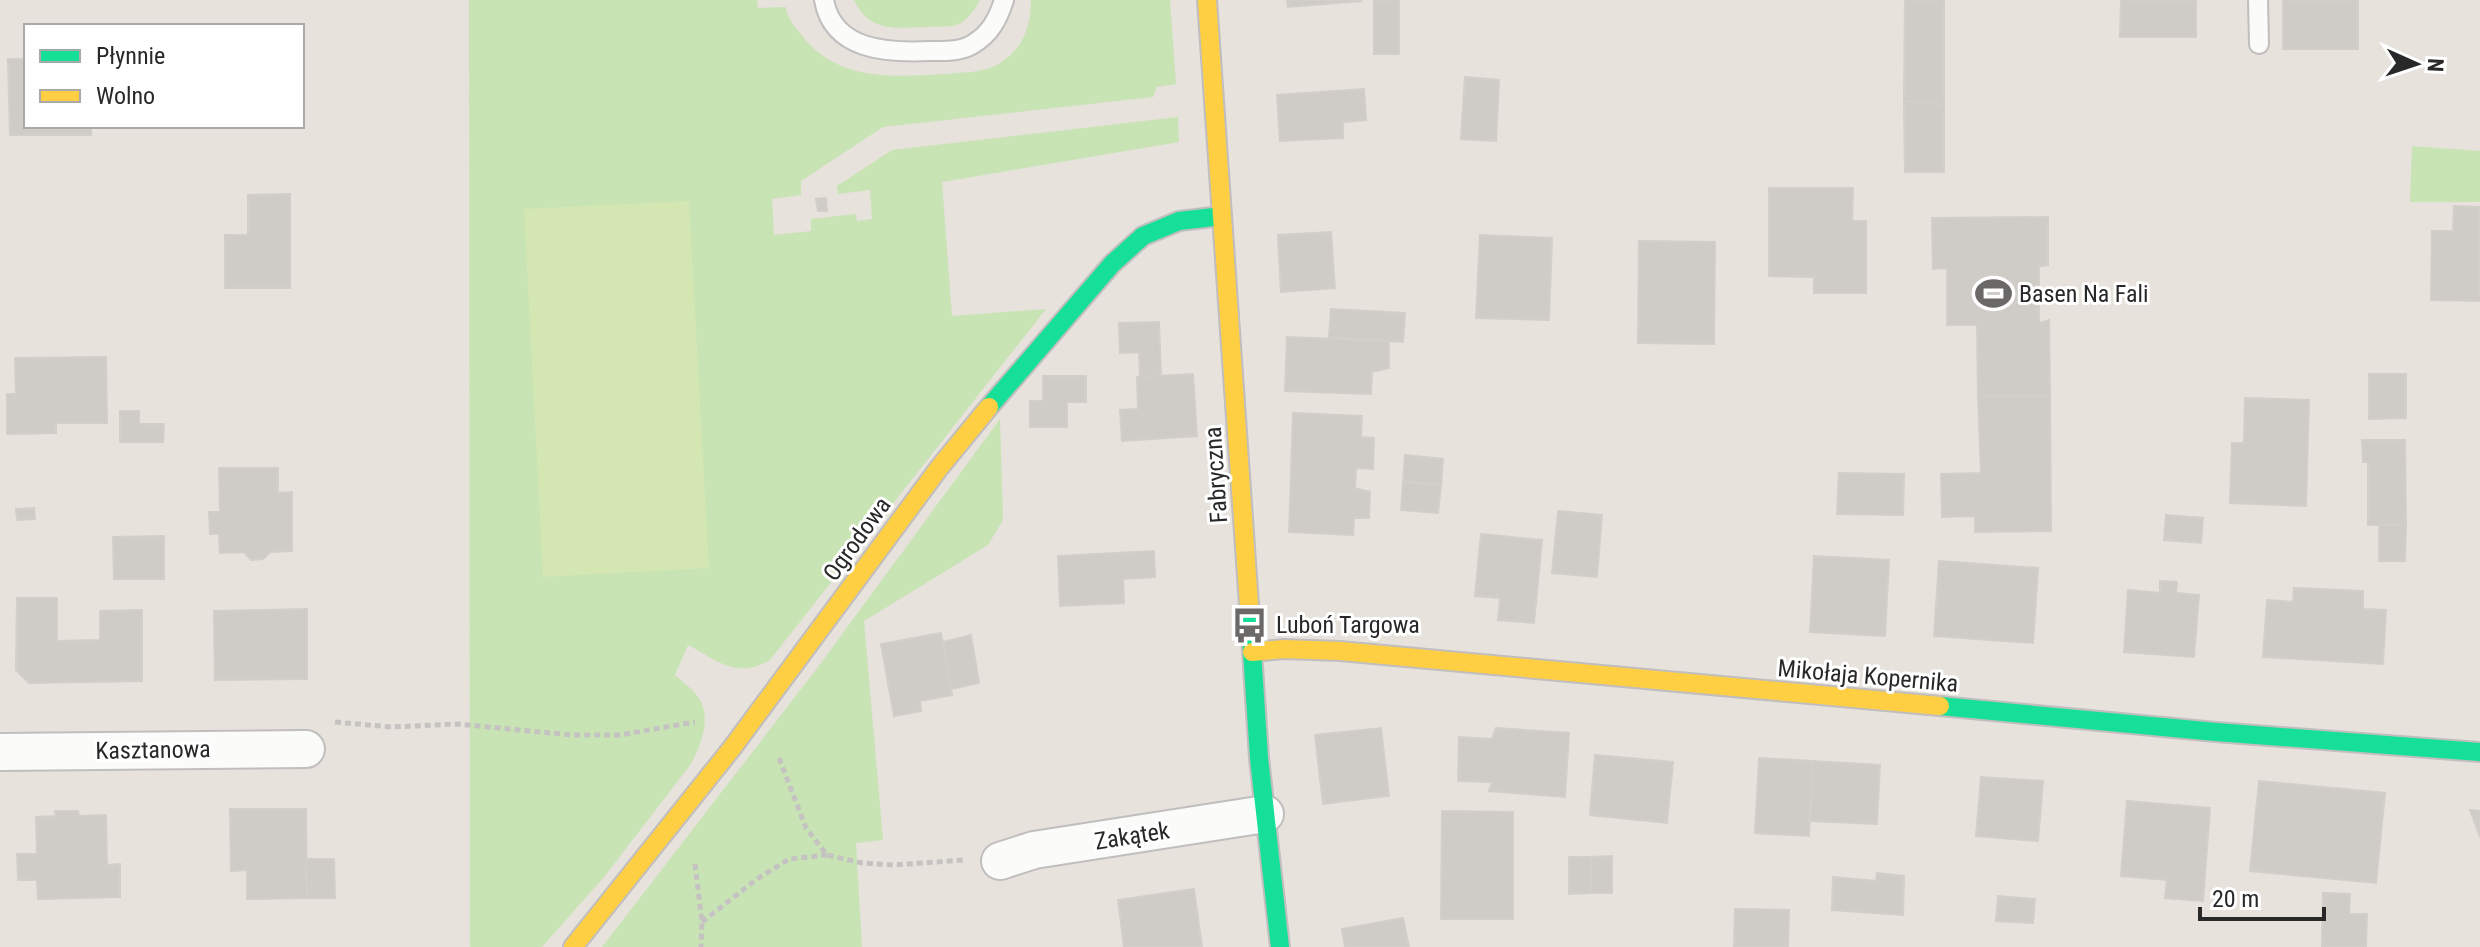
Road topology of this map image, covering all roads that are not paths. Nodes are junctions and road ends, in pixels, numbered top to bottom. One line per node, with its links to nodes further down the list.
1 (824, 0): 2 (lane)
2 (1004, 0)
3 (1207, 0): 6 (street, Fabryczna)
4 (2258, 0): 5 (lane)
5 (2259, 44)
6 (1222, 216): 7 (street, Fabryczna); 13 (street, Ogrodowa)
7 (1252, 652): 10 (street, Mikołaja Kopernika); 11 (street, Fabryczna)
8 (306, 749): 9 (street, Kasztanowa)
9 (0, 752)
10 (2480, 752)
11 (1265, 814): 12 (street, Zakątek); 14 (street, Fabryczna)
12 (1000, 861)
13 (573, 947)
14 (1280, 947)

